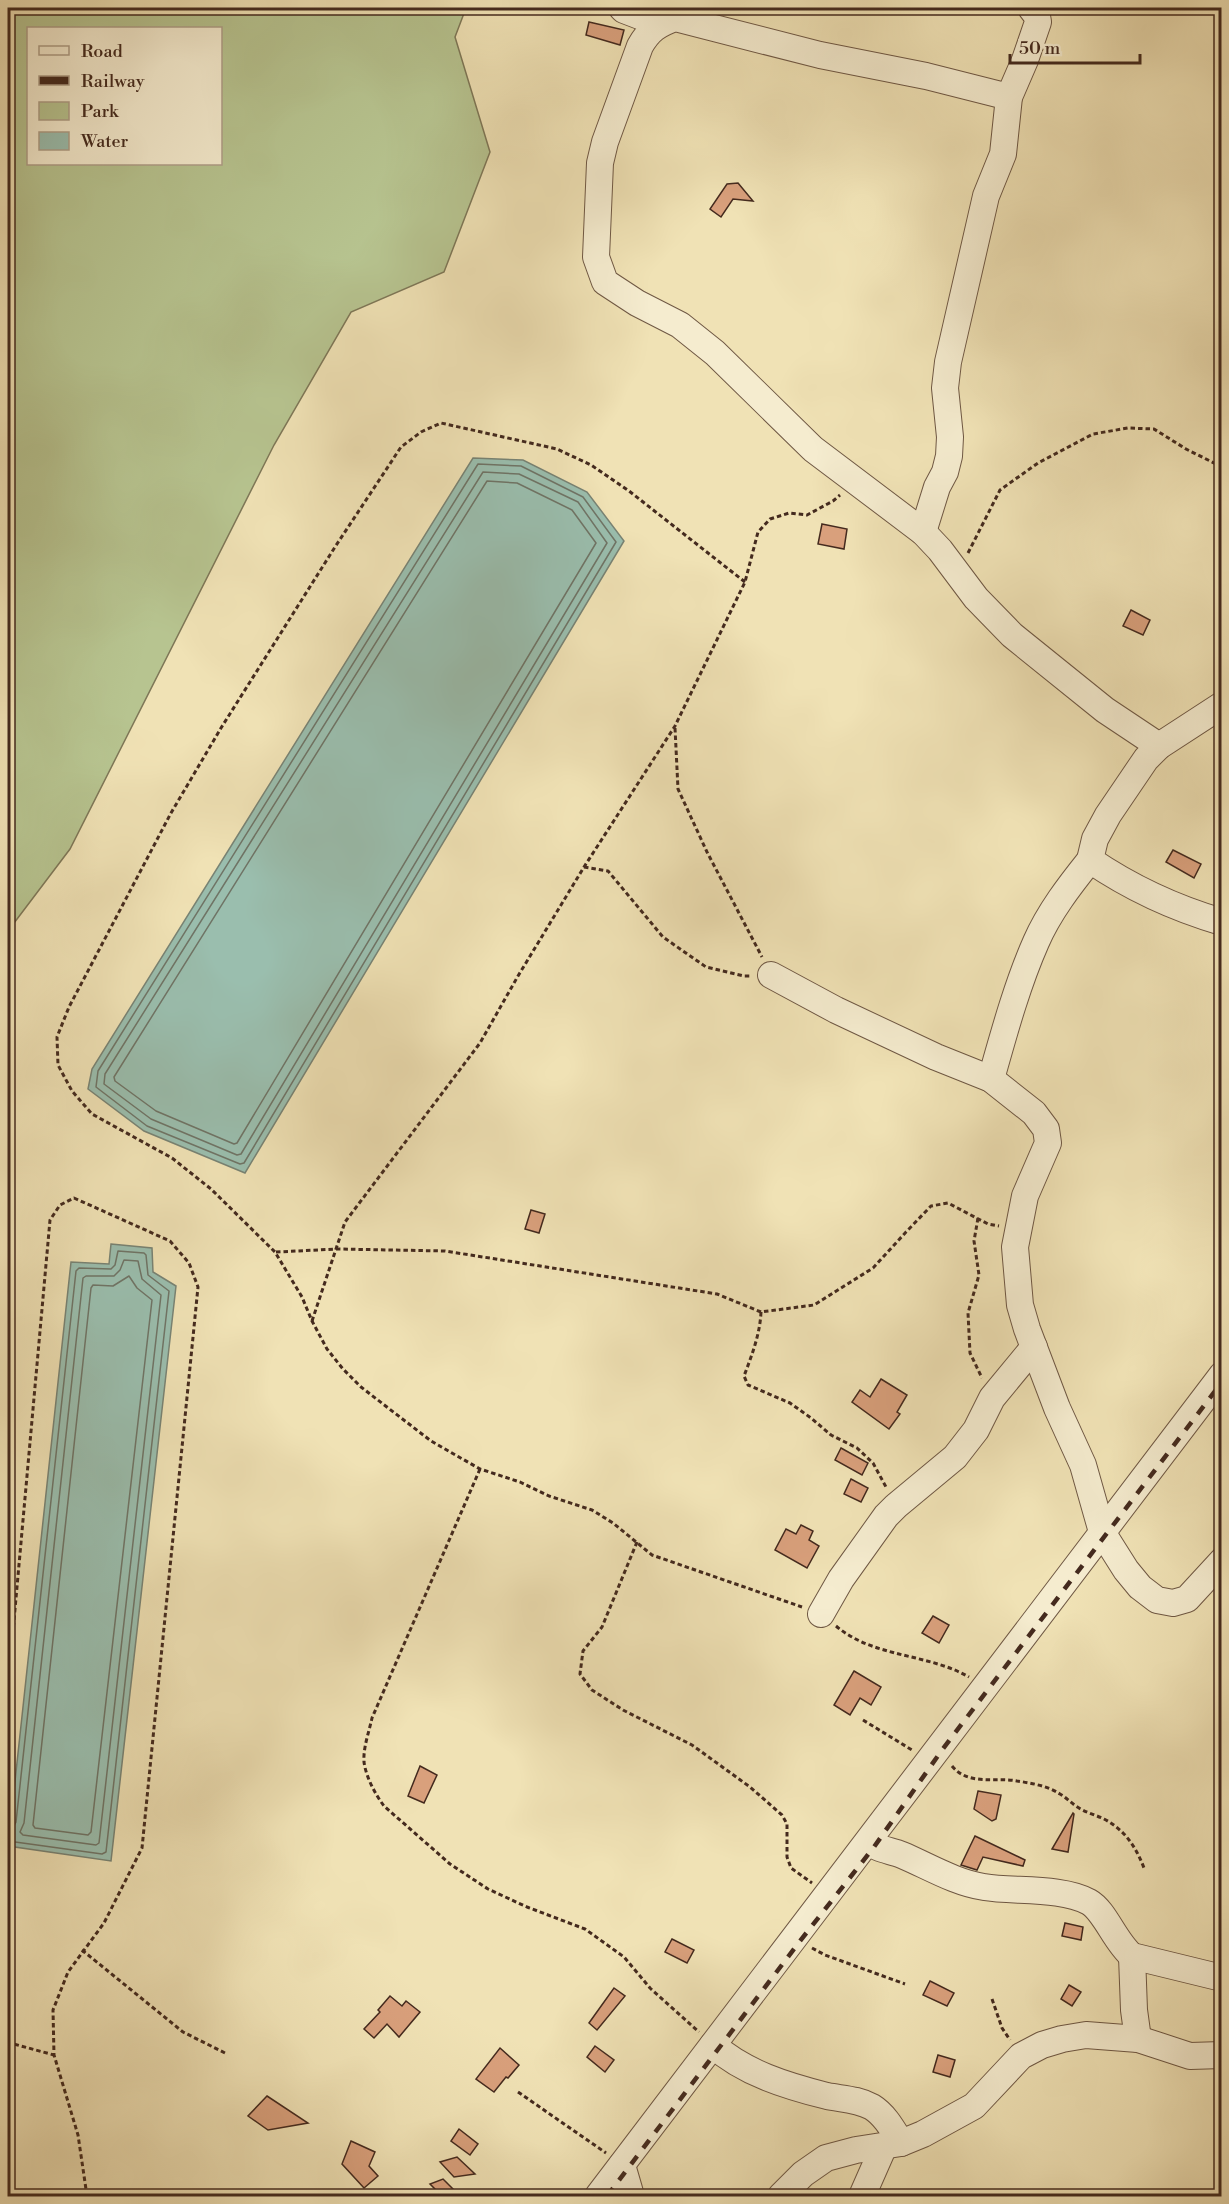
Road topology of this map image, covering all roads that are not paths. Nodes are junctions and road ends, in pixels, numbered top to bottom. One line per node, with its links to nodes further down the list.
1 (622, 8): 3 (street)
2 (1031, 8): 4 (street)
3 (658, 23): 4 (street); 5 (street)
4 (1009, 97): 5 (street)
5 (923, 532): 7 (street)
6 (1221, 705): 7 (street)
7 (1159, 746): 8 (street)
8 (1090, 860): 9 (street); 11 (street)
9 (1221, 922)
10 (771, 975): 11 (street)
11 (991, 1079): 12 (street)
12 (1034, 1347): 14 (street); 16 (street)
13 (1221, 1375): 14 (street)
14 (1102, 1532): 15 (street); 17 (street)
15 (1221, 1561)
16 (821, 1614)
17 (869, 1841): 18 (street); 21 (street)
18 (1132, 1956): 19 (street); 20 (street)
19 (1221, 1978)
20 (1138, 2038): 22 (street); 23 (street)
21 (713, 2045): 23 (street); 24 (street)
22 (1221, 2055)
23 (892, 2144): 27 (street); 28 (street)
24 (622, 2165): 25 (street); 26 (street)
25 (598, 2196)
26 (631, 2196)
27 (781, 2196)
28 (862, 2196)

